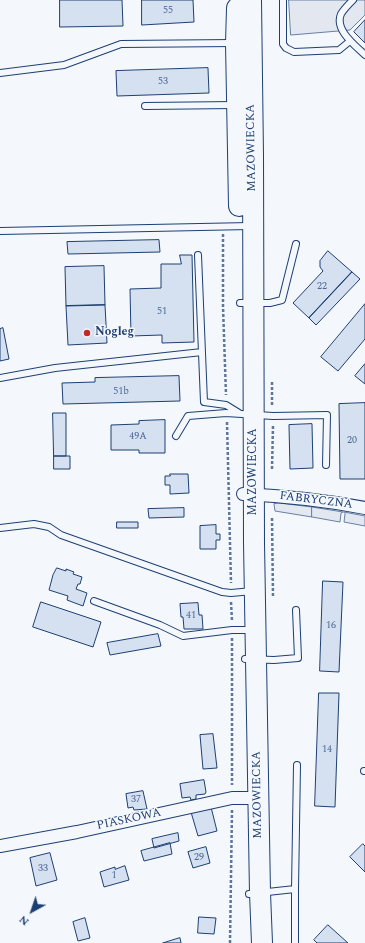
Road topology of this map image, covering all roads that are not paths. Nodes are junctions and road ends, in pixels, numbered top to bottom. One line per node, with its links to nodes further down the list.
1 (237, 0): 6 (main road, MAZOWIECKA)
2 (251, 0): 6 (main road, MAZOWIECKA)
3 (283, 0): 5 (lane)
4 (354, 0): 5 (lane)
5 (350, 41): 7 (lane)
6 (244, 43): 8 (lane); 9 (main road, MAZOWIECKA)
7 (365, 55)
8 (0, 74)
9 (245, 105): 10 (lane); 11 (main road, MAZOWIECKA)
10 (145, 106)
11 (239, 226): 12 (lane); 15 (main road, MAZOWIECKA)
12 (0, 231)
13 (296, 244): 15 (lane)
14 (198, 255): 16 (lane)
15 (247, 303): 18 (main road, MAZOWIECKA)
16 (202, 352): 17 (lane); 18 (lane)
17 (0, 378)
18 (237, 412): 19 (lane); 20 (lane); 21 (main road, MAZOWIECKA)
19 (176, 436)
20 (326, 465)
21 (248, 495): 22 (street, FABRYCZNA); 24 (main road, MAZOWIECKA)
22 (365, 508)
23 (0, 528): 24 (lane)
24 (243, 591): 27 (main road, MAZOWIECKA)
25 (94, 601): 27 (lane)
26 (296, 610): 28 (lane)
27 (244, 630): 28 (main road, MAZOWIECKA)
28 (251, 659): 30 (main road, MAZOWIECKA)
29 (297, 765): 32 (lane)
30 (245, 797): 31 (street, PIASKOWA); 33 (main road, MAZOWIECKA)
31 (0, 846)
32 (295, 889): 33 (lane); 36 (lane)
33 (254, 894): 34 (main road, MAZOWIECKA); 35 (main road, MAZOWIECKA)
34 (251, 943)
35 (262, 943)
36 (296, 943)

